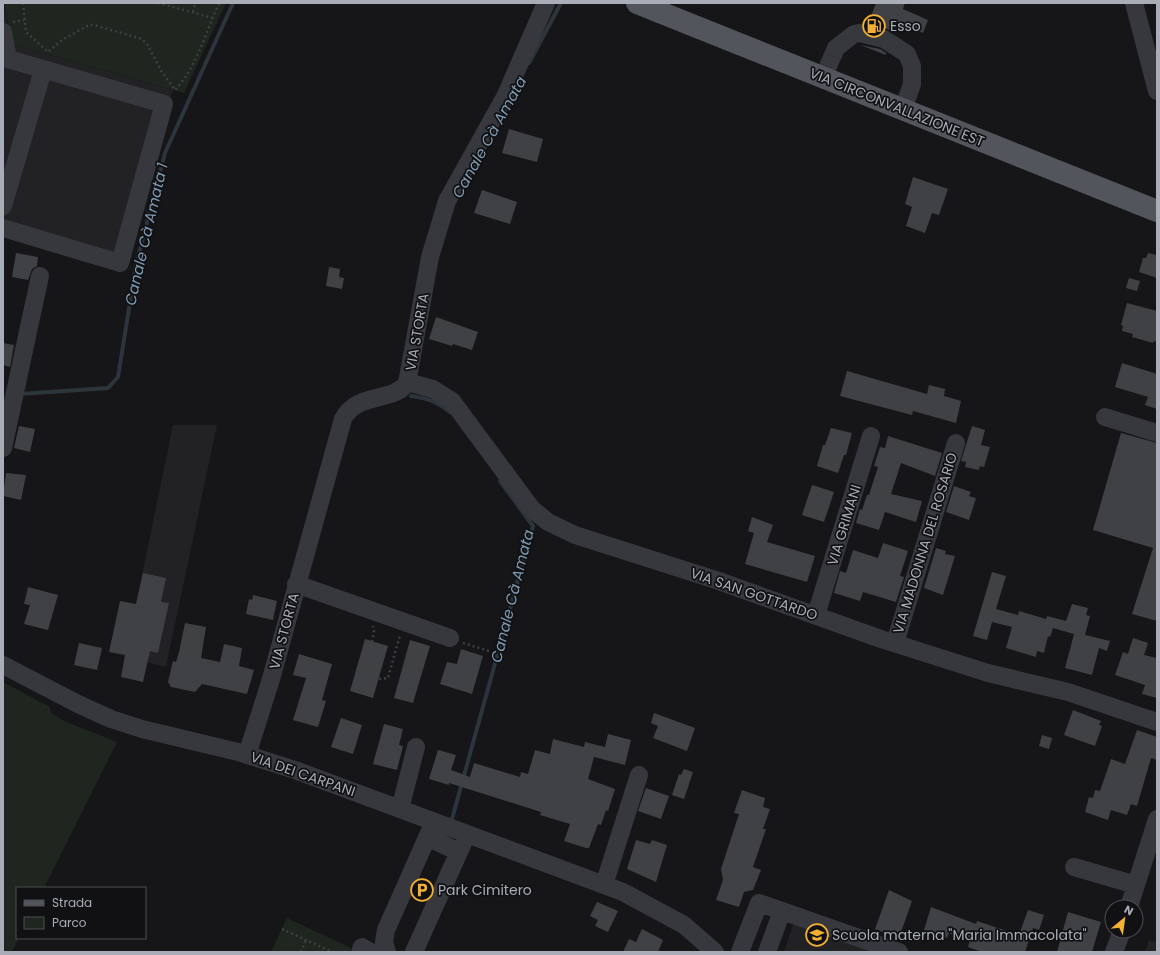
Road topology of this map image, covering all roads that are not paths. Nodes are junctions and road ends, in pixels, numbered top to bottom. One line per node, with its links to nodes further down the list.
1 (546, 3): 13 (street, VIA STORTA)
2 (637, 3): 6 (main road, VIA CIRCONVALLAZIONE EST)
3 (1134, 3): 7 (street)
4 (3, 32): 5 (street)
5 (43, 70): 9 (street); 11 (street)
6 (823, 78): 8 (main road, VIA CIRCONVALLAZIONE EST); 8 (street)
7 (1157, 91)
8 (903, 110): 10 (main road, VIA CIRCONVALLAZIONE EST)
9 (3, 206)
10 (1157, 211)
11 (3, 228)
12 (40, 276): 18 (street)
13 (407, 382): 19 (street, VIA STORTA); 20 (street, VIA SAN GOTTARDO)
14 (1104, 417): 15 (street)
15 (1157, 433)
16 (871, 436): 20 (street, VIA GRIMANI)
17 (956, 443): 22 (street, VIA MADONNA DEL ROSARIO)
18 (3, 448)
19 (296, 584): 21 (street); 26 (street, VIA STORTA)
20 (816, 615): 22 (street, VIA SAN GOTTARDO)
21 (450, 638)
22 (895, 643): 24 (street, VIA SAN GOTTARDO)
23 (3, 665): 26 (street, VIA DEI CARPANI)
24 (1157, 722)
25 (416, 747): 28 (street)
26 (247, 755): 28 (street, VIA DEI CARPANI)
27 (639, 775): 34 (street)
28 (400, 809): 30 (street, VIA DEI CARPANI)
29 (1157, 819): 35 (street)
30 (431, 830): 31 (street, VIA DEI CARPANI); 32 (street); 40 (street)
31 (467, 834): 32 (street); 34 (street, VIA DEI CARPANI)
32 (459, 852): 41 (street)
33 (1074, 867): 35 (street)
34 (604, 885): 42 (street, VIA DEI CARPANI)
35 (1136, 885): 36 (street)
36 (1132, 899)
37 (782, 911): 43 (street); 44 (street); 45 (street)
38 (1120, 939): 46 (street)
39 (1127, 939): 47 (street)
40 (387, 952)
41 (414, 952)
42 (715, 952)
43 (740, 952)
44 (767, 952)
45 (899, 952)
46 (1114, 952)
47 (1126, 952)

